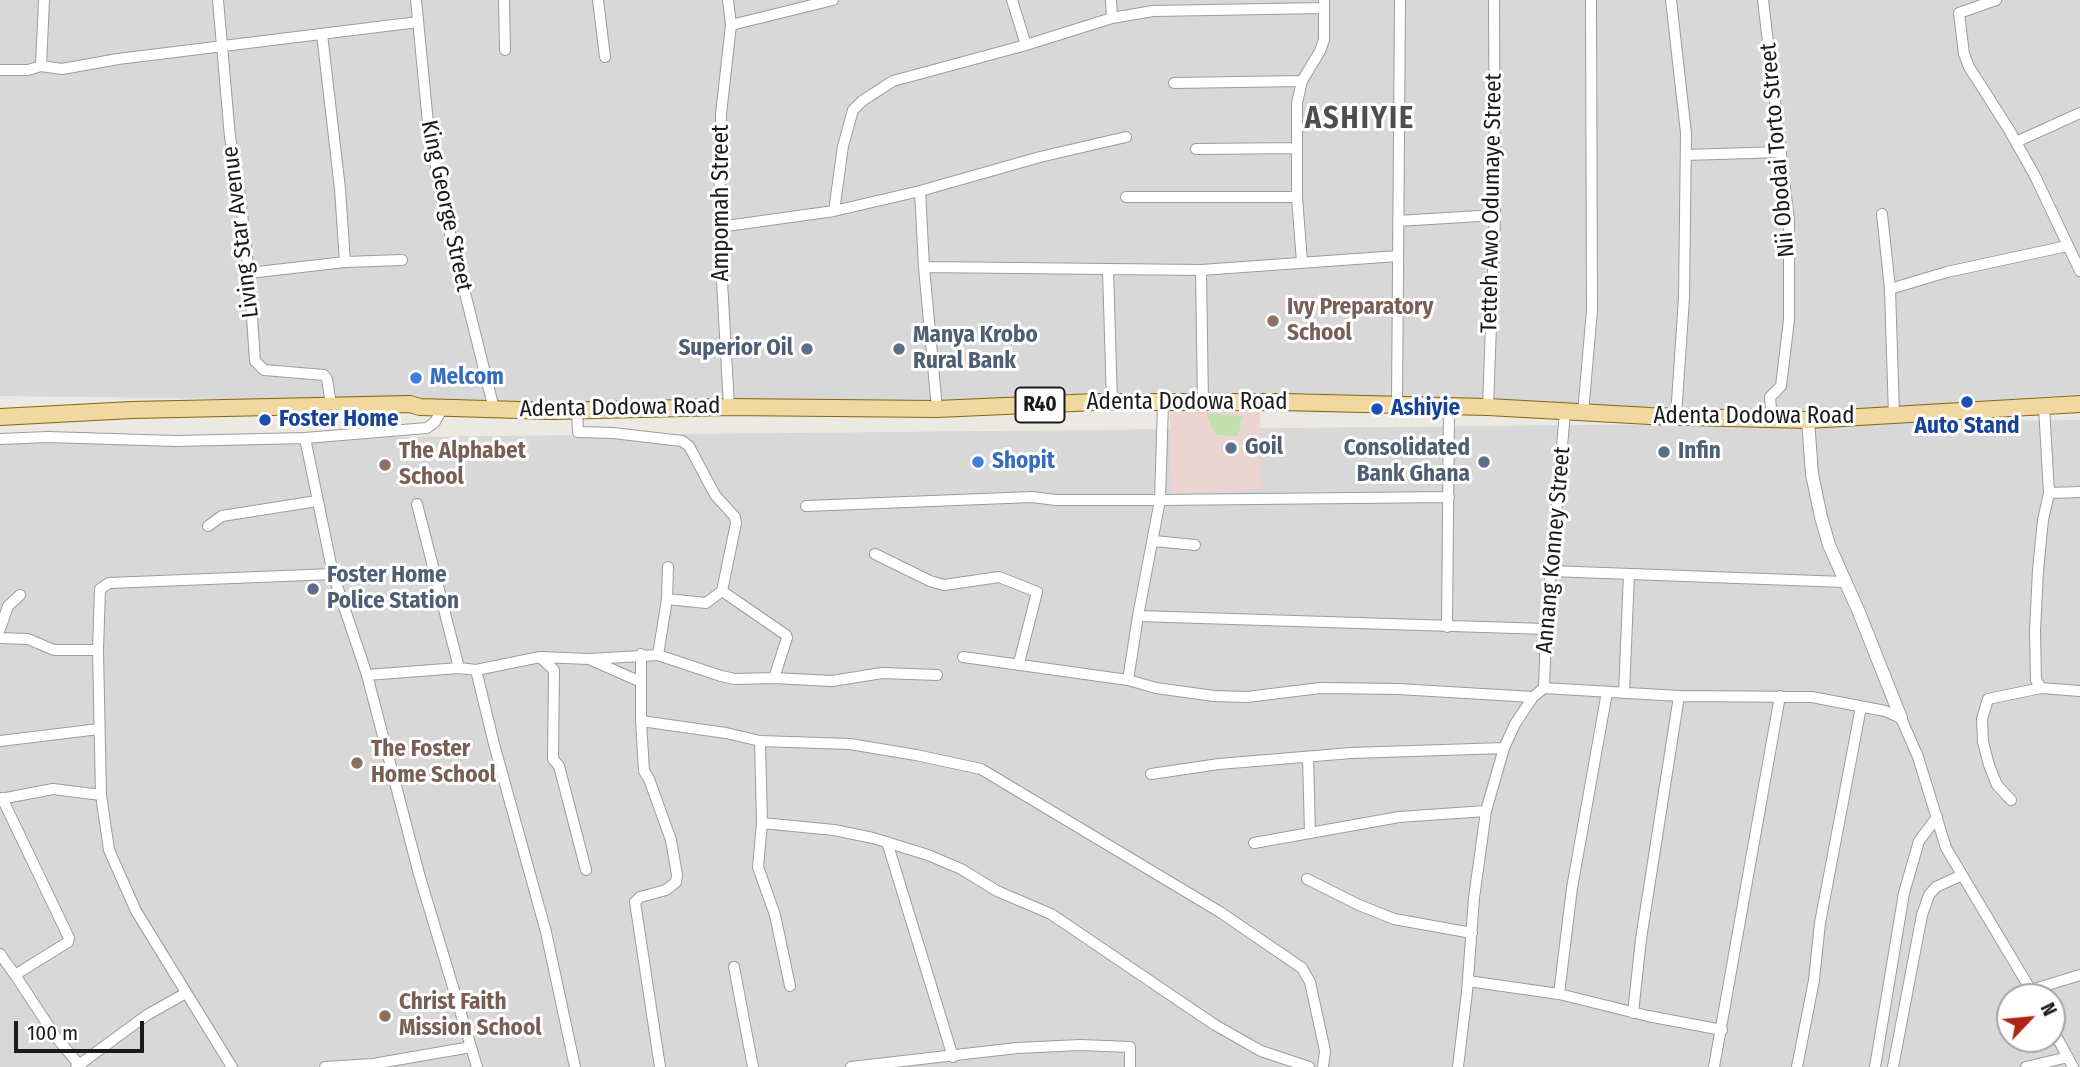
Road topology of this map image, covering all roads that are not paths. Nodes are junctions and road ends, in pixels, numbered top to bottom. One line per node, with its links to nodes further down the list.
1 (44, 0): 28 (street)
2 (218, 0): 25 (street, Living Star Avenue)
3 (416, 0): 21 (street, King George Street)
4 (504, 0): 26 (street)
5 (598, 0): 27 (street)
6 (727, 0): 22 (street, Ampomah Street)
7 (833, 0): 22 (street)
8 (1012, 0): 24 (street)
9 (1111, 0): 20 (street)
10 (1400, 0): 45 (street)
11 (1494, 0): 43 (street, Tetteh Awo Odumaye Street)
12 (1591, 0): 73 (street)
13 (1671, 0): 38 (street)
14 (1763, 0): 37 (street, Nii Obodai Torto Street)
15 (1955, 0): 19 (street)
16 (1996, 0): 19 (street)
17 (1324, 4): 18 (street); 30 (street)
18 (1240, 5): 20 (street)
19 (1959, 13): 34 (street)
20 (1112, 18): 24 (street)
21 (418, 22): 23 (street); 69 (street, King George Street)
22 (731, 25): 46 (street, Ampomah Street)
23 (321, 34): 25 (street); 50 (street)
24 (1026, 45): 42 (street)
25 (223, 47): 28 (street); 56 (street, Living Star Avenue)
26 (505, 50)
27 (604, 57)
28 (41, 66): 29 (street)
29 (0, 70)
30 (1302, 81): 31 (street); 35 (street)
31 (1174, 83)
32 (2080, 113): 34 (street)
33 (1126, 137): 39 (street)
34 (2016, 142): 47 (street)
35 (1297, 148): 36 (street); 41 (street)
36 (1196, 149)
37 (1781, 152): 38 (street); 77 (street, Nii Obodai Torto Street)
38 (1686, 155): 74 (street)
39 (920, 191): 42 (street); 52 (street)
40 (1126, 197): 41 (street)
41 (1297, 197): 51 (street)
42 (834, 211): 46 (street)
43 (1495, 215): 45 (street); 67 (street, Tetteh Awo Odumaye Street)
44 (1882, 215): 57 (street)
45 (1398, 220): 48 (street)
46 (719, 227): 66 (street, Ampomah Street)
47 (2067, 246): 55 (street); 57 (street)
48 (1398, 256): 51 (street); 61 (street)
49 (402, 260): 50 (street)
50 (345, 262): 56 (street)
51 (1302, 262): 54 (street)
52 (924, 267): 53 (street); 70 (street)
53 (1108, 270): 54 (street); 58 (street)
54 (1201, 270): 60 (street)
55 (2080, 271)
56 (249, 273): 63 (street, Living Star Avenue)
57 (1890, 289): 75 (street)
58 (1112, 402): 59 (main road, Adenta Dodowa Road / R40); 70 (main road, Adenta Dodowa Road / R40)
59 (1163, 403): 60 (main road, Adenta Dodowa Road / R40); 84 (street)
60 (1203, 403): 61 (main road, Adenta Dodowa Road / R40)
61 (1396, 404): 64 (main road, Adenta Dodowa Road / R40)
62 (2080, 404): 68 (main road, Adenta Dodowa Road / R40)
63 (331, 405): 65 (main road, Adenta Dodowa Road / R40); 76 (main road, Adenta Dodowa Road / R40)
64 (1449, 406): 67 (main road, Adenta Dodowa Road / R40); 83 (street)
65 (443, 407): 69 (main road, Adenta Dodowa Road / R40); 79 (street)
66 (729, 407): 70 (main road, Adenta Dodowa Road / R40); 71 (main road, Adenta Dodowa Road / R40)
67 (1488, 407): 72 (main road, Adenta Dodowa Road / R40)
68 (2044, 407): 75 (main road, Adenta Dodowa Road / R40); 82 (street)
69 (494, 409): 71 (main road, Adenta Dodowa Road / R40)
70 (937, 409)
71 (576, 411): 97 (street)
72 (1565, 412): 73 (main road, Adenta Dodowa Road / R40); 93 (street, Annang Konney Street)
73 (1583, 413): 74 (main road, Adenta Dodowa Road / R40)
74 (1676, 416): 77 (main road, Adenta Dodowa Road / R40)
75 (1894, 416): 78 (main road, Adenta Dodowa Road / R40)
76 (0, 417)
77 (1776, 419): 78 (main road, Adenta Dodowa Road / R40)
78 (1808, 420): 96 (street)
79 (304, 438): 80 (street); 85 (street)
80 (0, 439)
81 (2080, 492): 82 (street)
82 (2049, 493): 120 (street)
83 (1449, 497): 84 (street); 101 (street)
84 (1160, 500): 87 (street); 89 (street)
85 (317, 501): 88 (street); 94 (street)
86 (417, 504): 112 (street)
87 (806, 506)
88 (208, 526)
89 (1154, 541): 90 (street); 100 (street)
90 (1195, 545)
91 (876, 554): 111 (street)
92 (668, 567): 99 (street)
93 (1551, 571): 95 (street); 103 (street, Annang Konney Street)
94 (333, 574): 105 (street); 114 (street)
95 (1629, 574): 96 (street); 123 (street)
96 (1844, 582): 128 (street)
97 (722, 592): 99 (street); 116 (street)
98 (20, 595): 102 (street)
99 (667, 599): 107 (street)
100 (1138, 616): 101 (street); 117 (street)
101 (1447, 627): 103 (street)
102 (0, 629)
103 (1546, 629): 119 (street, Annang Konney Street)
104 (0, 638): 105 (street)
105 (98, 650): 130 (street)
106 (641, 654): 107 (street); 110 (street); 118 (street)
107 (658, 655): 116 (street)
108 (540, 657): 110 (street); 113 (street); 145 (street)
109 (963, 657): 111 (street)
110 (589, 659): 118 (street)
111 (1019, 663): 117 (street)
112 (459, 668): 113 (street); 114 (street)
113 (476, 670): 168 (street)
114 (367, 675): 161 (street)
115 (937, 675): 116 (street)
116 (774, 678)
117 (1128, 680): 126 (street)
118 (640, 682): 129 (street)
119 (1544, 688): 122 (street); 126 (street)
120 (2042, 688): 121 (street); 138 (street)
121 (2080, 691)
122 (1607, 692): 123 (street); 158 (street)
123 (1624, 693): 124 (street)
124 (1679, 696): 125 (street); 159 (street)
125 (1780, 696): 127 (street); 160 (street)
126 (1533, 697): 133 (street)
127 (1861, 707): 128 (street); 177 (street)
128 (1901, 718): 140 (street)
129 (641, 722): 132 (street); 169 (street)
130 (99, 729): 131 (street); 136 (street)
131 (0, 741)
132 (760, 741): 141 (street); 174 (street)
133 (1504, 748): 134 (street); 139 (street)
134 (1308, 757): 135 (street); 142 (street)
135 (1151, 774)
136 (101, 795): 137 (street); 157 (street)
137 (1, 799): 151 (street)
138 (2011, 800)
139 (1486, 811): 142 (street); 148 (street)
140 (1937, 817): 146 (street); 178 (street)
141 (762, 823): 143 (street); 156 (street)
142 (1310, 833): 144 (street)
143 (887, 842): 162 (street); 173 (street)
144 (1254, 843)
145 (586, 870)
146 (1962, 875): 154 (street); 179 (street)
147 (1307, 879): 148 (street)
148 (1472, 933): 153 (street)
149 (0, 954): 151 (street)
150 (734, 967): 170 (street)
151 (15, 975): 164 (street)
152 (2080, 975): 155 (street)
153 (1468, 981): 158 (street); 175 (street)
154 (2027, 983)
155 (2059, 983)
156 (790, 986)
157 (186, 993): 164 (street); 165 (street)
158 (1559, 994): 159 (street)
159 (1633, 1013): 160 (street)
160 (1722, 1030): 176 (street)
161 (471, 1047): 166 (street); 167 (street)
162 (953, 1057): 171 (street); 172 (street)
163 (2070, 1062): 180 (street)
164 (78, 1066)
165 (232, 1067)
166 (325, 1067)
167 (477, 1067)
168 (575, 1067)
169 (660, 1067)
170 (753, 1067)
171 (851, 1067)
172 (1130, 1067)
173 (1309, 1067)
174 (1323, 1067)
175 (1458, 1067)
176 (1714, 1067)
177 (1797, 1067)
178 (1875, 1067)
179 (1893, 1067)
180 (2026, 1067)

